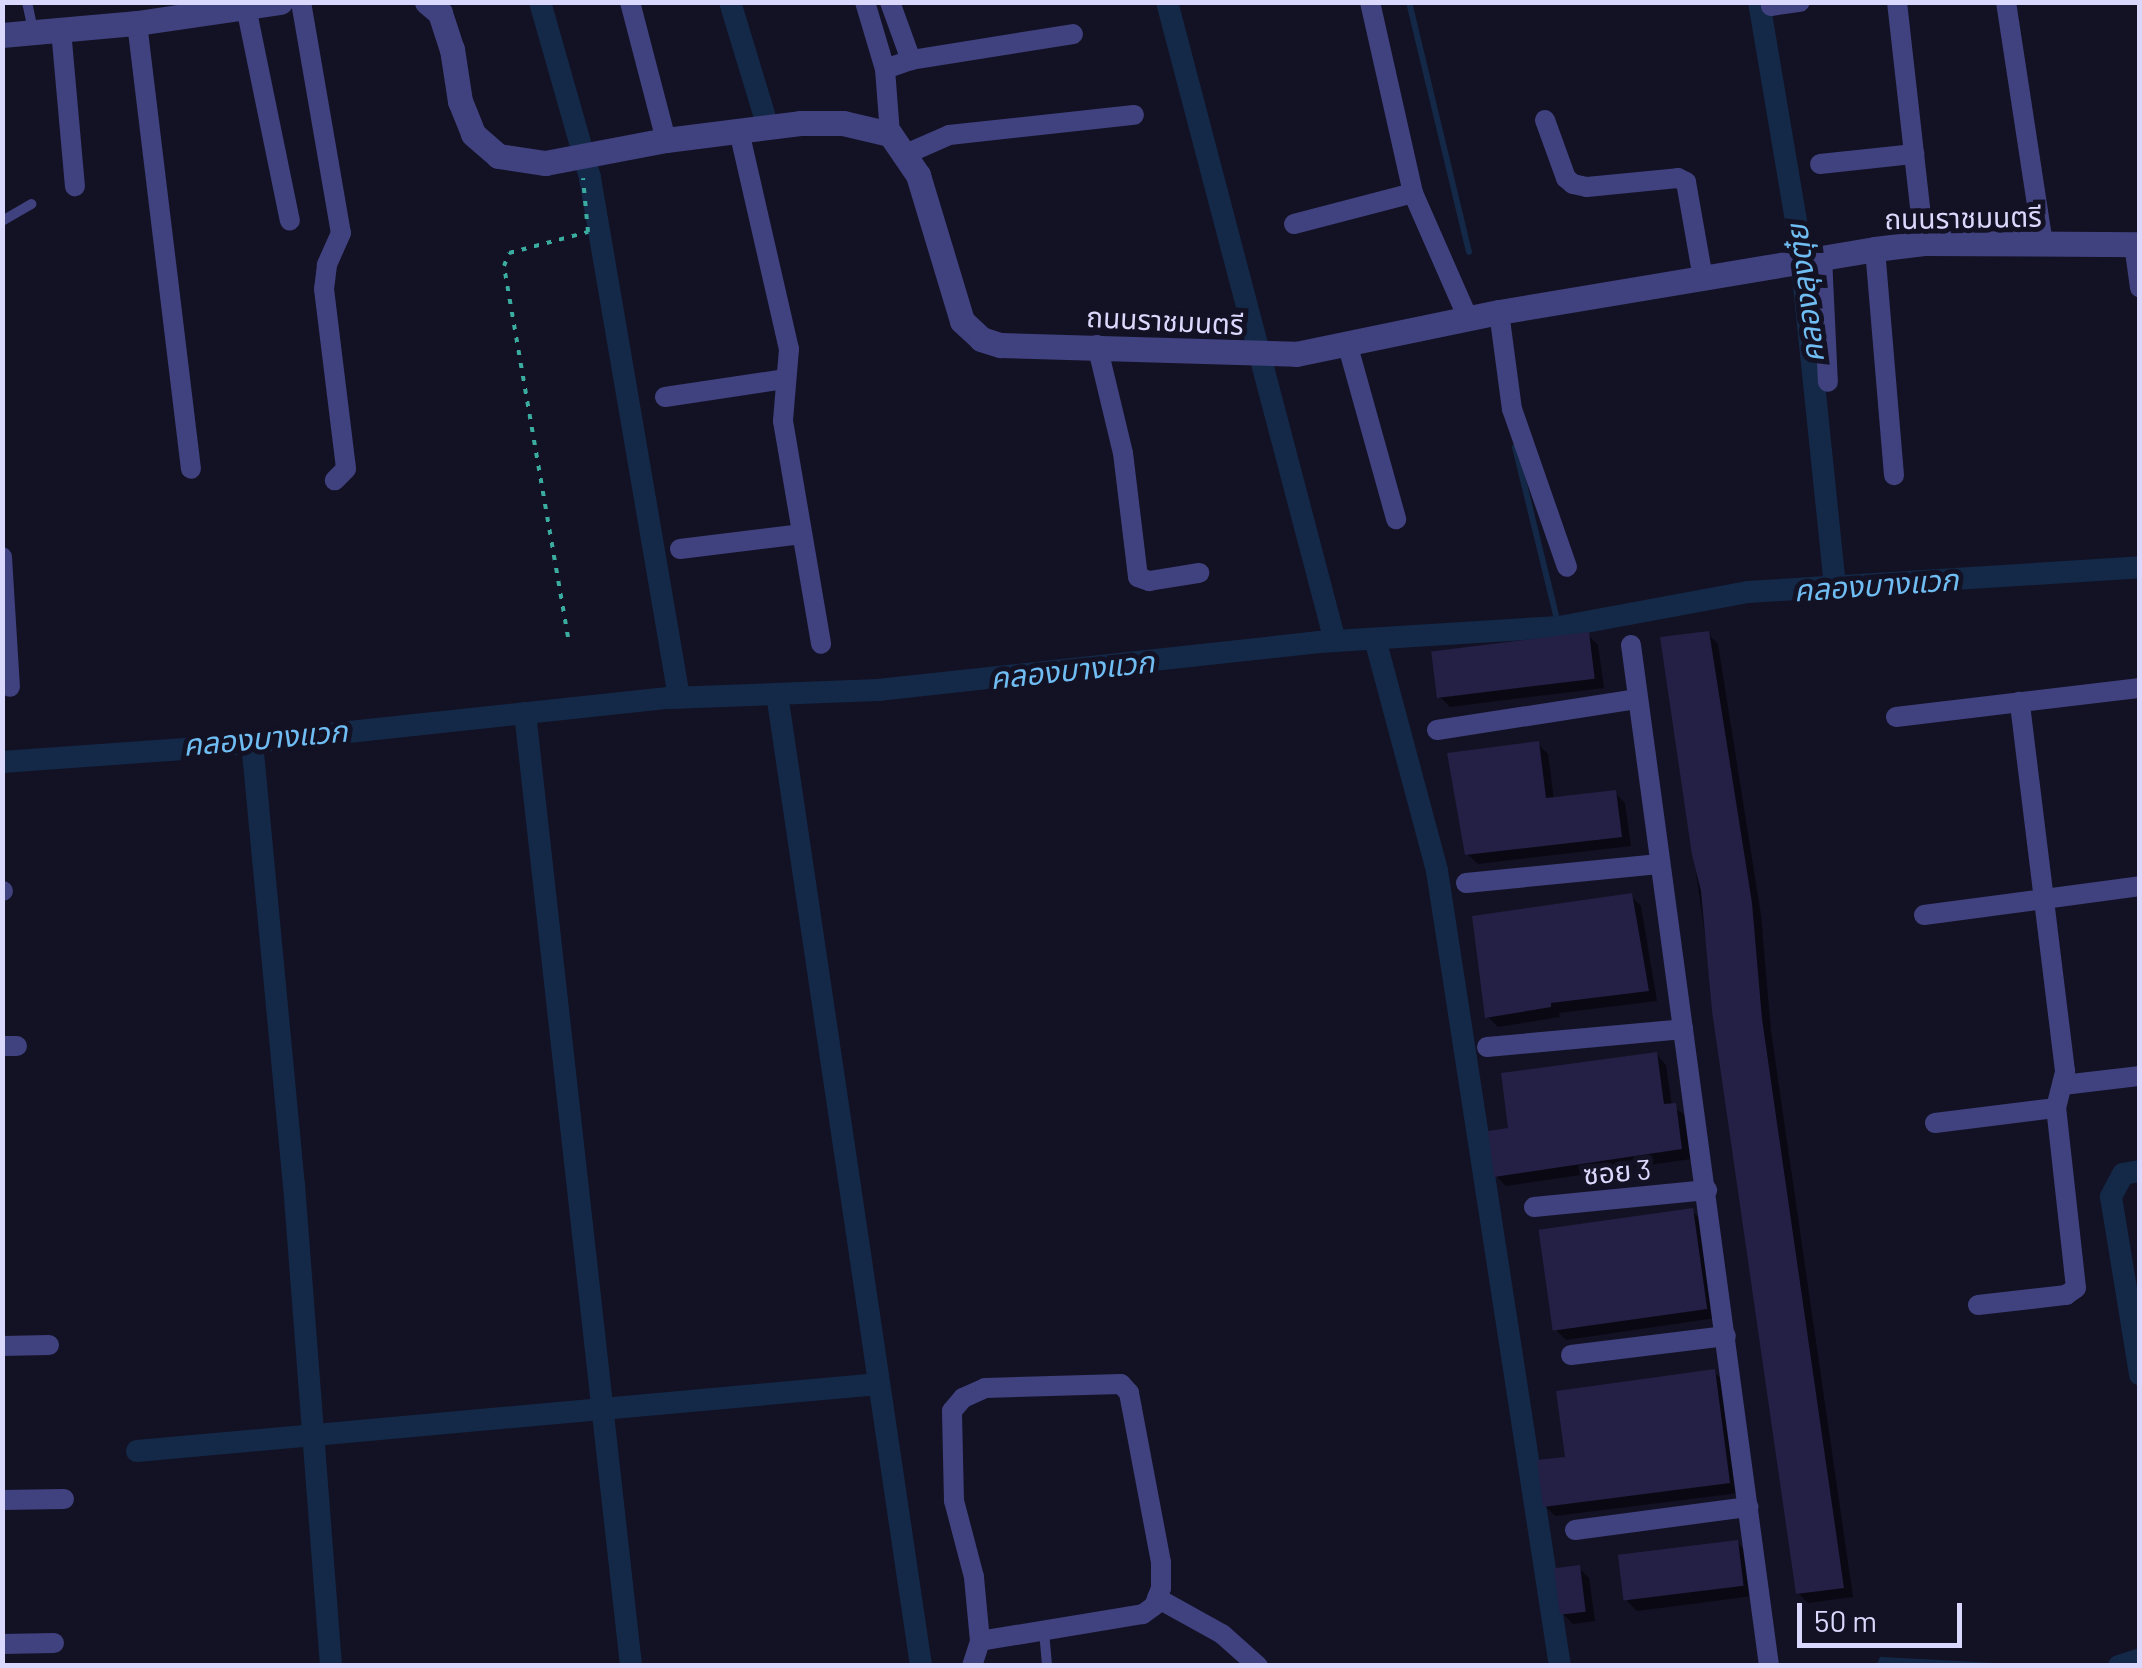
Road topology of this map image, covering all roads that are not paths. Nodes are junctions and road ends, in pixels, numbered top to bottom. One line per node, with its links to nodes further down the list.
1 (27, 2): 17 (lane)
2 (301, 2): 51 (street)
3 (427, 2): 25 (street)
4 (630, 2): 25 (street)
5 (866, 2): 21 (street)
6 (890, 2): 20 (street)
7 (1370, 2): 30 (street)
8 (1800, 2): 12 (street)
9 (1898, 2): 27 (street)
10 (2006, 2): 37 (street)
11 (277, 3): 13 (street)
12 (1772, 6)
13 (246, 7): 14 (street); 33 (street)
14 (187, 8): 15 (street)
15 (138, 23): 16 (street); 49 (street)
16 (61, 30): 17 (street); 29 (street)
17 (34, 32): 19 (street)
18 (1073, 34): 20 (street)
19 (2, 35)
20 (911, 60): 21 (street)
21 (885, 68): 26 (street)
22 (1134, 116): 26 (street)
23 (1545, 120): 40 (street)
24 (738, 131): 25 (street); 26 (street); 46 (street)
25 (666, 140)
26 (898, 144): 45 (street, ถนนราชมนตรี)
27 (1914, 154): 28 (street); 35 (street)
28 (1820, 164)
29 (75, 186)
30 (1413, 193): 34 (street); 43 (street)
31 (32, 204): 32 (lane)
32 (2, 220)
33 (290, 221)
34 (1294, 224)
35 (1924, 242): 37 (street, ถนนราชมนตรี); 38 (street, ถนนราชมนตรี)
36 (2137, 244): 37 (street, ถนนราชมนตรี); 41 (street)
37 (2043, 245)
38 (1876, 249): 39 (street, ถนนราชมนตรี); 50 (street)
39 (1818, 258): 40 (street, ถนนราชมนตรี); 47 (street)
40 (1703, 278): 42 (street, ถนนราชมนตรี)
41 (2140, 288)
42 (1499, 312): 43 (street, ถนนราชมนตรี); 56 (street)
43 (1468, 318): 44 (street, ถนนราชมนตรี)
44 (1347, 343): 45 (street, ถนนราชมนตรี); 52 (street)
45 (1098, 345): 57 (street)
46 (786, 379): 48 (street); 53 (street)
47 (1828, 382)
48 (665, 397)
49 (190, 470)
50 (1894, 475)
51 (335, 480)
52 (1396, 519)
53 (802, 534): 54 (street); 58 (street)
54 (680, 549)
55 (2, 557): 60 (street)
56 (1567, 568)
57 (1199, 573)
58 (821, 644)
59 (1631, 645): 62 (street)
60 (10, 686)
61 (2140, 688): 63 (street)
62 (1638, 699): 65 (street); 66 (street)
63 (2020, 702): 64 (street); 69 (street)
64 (1896, 717)
65 (1438, 730)
66 (1659, 864): 67 (street); 71 (street)
67 (1466, 883)
68 (2140, 886): 69 (street)
69 (2046, 899): 70 (street); 74 (street)
70 (1924, 915)
71 (1684, 1028): 72 (street); 77 (street)
72 (1487, 1047)
73 (2140, 1076): 74 (street)
74 (2063, 1085): 75 (street)
75 (2056, 1108): 76 (street); 79 (street)
76 (1935, 1122)
77 (1706, 1190): 78 (street, ซอย 3); 80 (street)
78 (1534, 1207)
79 (1978, 1305)
80 (1726, 1336): 83 (street); 86 (street)
81 (2, 1346): 82 (street)
82 (49, 1346)
83 (1570, 1355)
84 (64, 1499): 85 (street)
85 (2, 1500)
86 (1748, 1508): 87 (street); 96 (street)
87 (1575, 1530)
88 (1158, 1598): 89 (street); 90 (street); 95 (street)
89 (1044, 1630): 90 (street); 94 (lane)
90 (980, 1641): 93 (street)
91 (54, 1643): 92 (street)
92 (2, 1644)
93 (972, 1666)
94 (1047, 1666)
95 (1258, 1666)
96 (1769, 1666)

